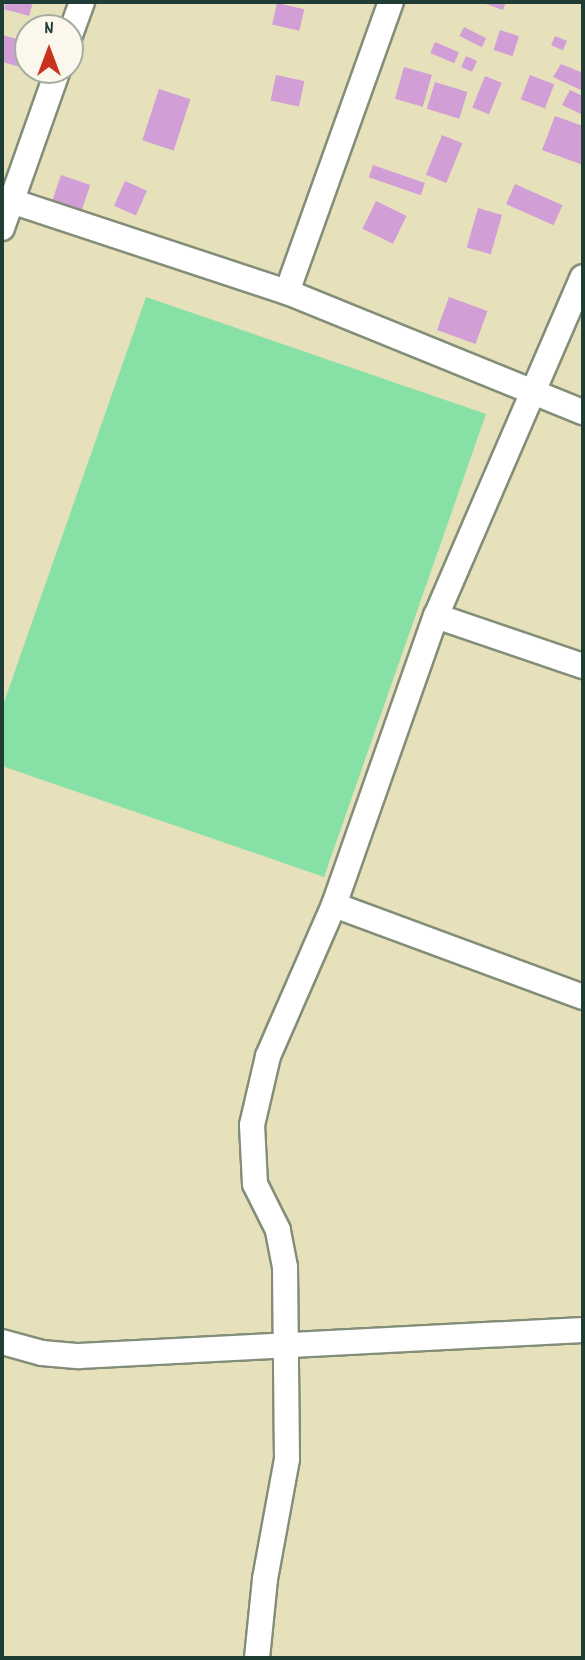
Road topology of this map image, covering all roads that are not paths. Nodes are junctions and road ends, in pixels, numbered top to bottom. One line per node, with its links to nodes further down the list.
1 (391, 2): 6 (street)
2 (53, 84): 3 (street)
3 (7, 200): 4 (street); 6 (street)
4 (2, 228)
5 (583, 277): 7 (street)
6 (287, 292): 7 (street)
7 (535, 394): 8 (street); 9 (street)
8 (583, 412)
9 (436, 616): 10 (street); 11 (street)
10 (583, 666)
11 (334, 905): 12 (street); 15 (street)
12 (583, 997)
13 (583, 1330): 15 (street)
14 (2, 1342): 15 (street)
15 (288, 1346): 16 (street)
16 (257, 1658)

